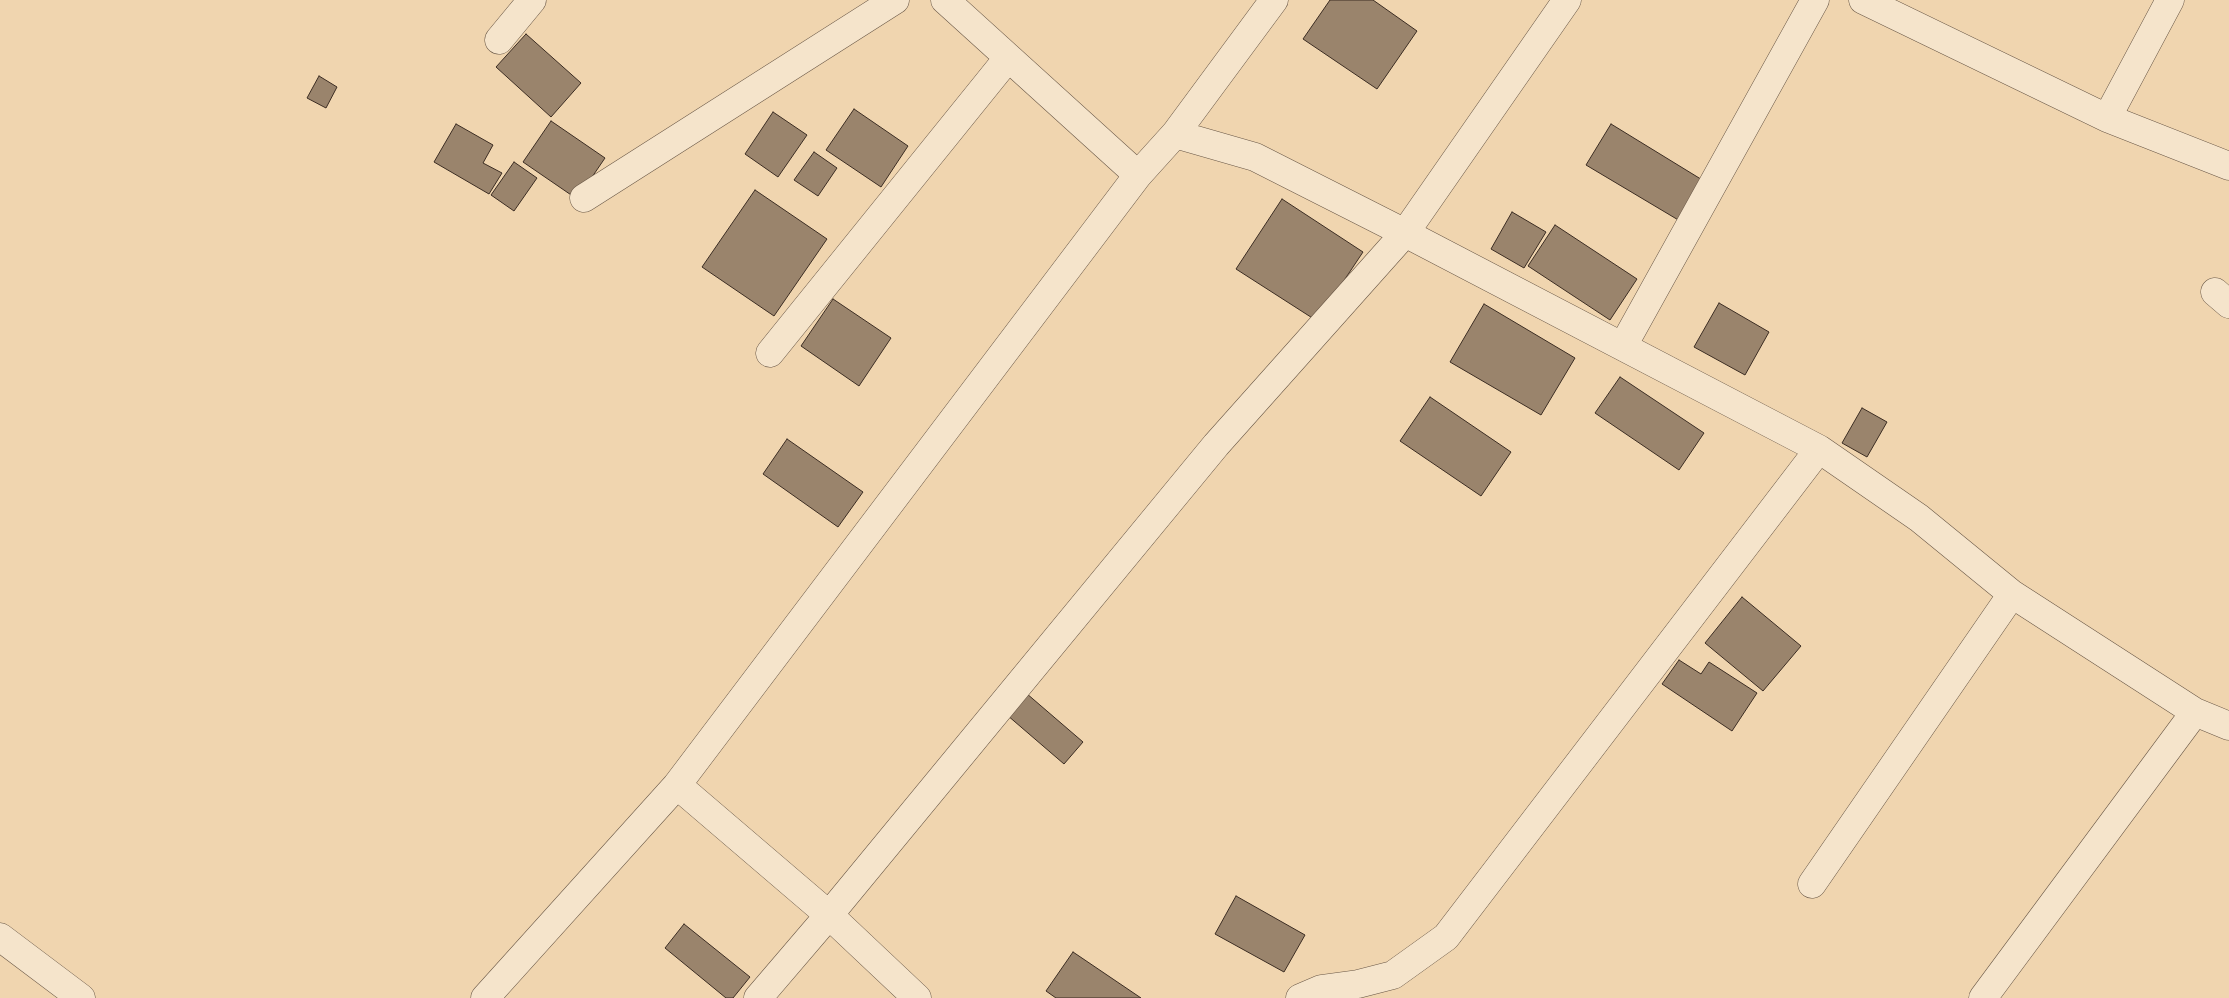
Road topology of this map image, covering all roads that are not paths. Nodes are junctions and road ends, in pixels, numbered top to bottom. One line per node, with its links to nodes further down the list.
1 (532, 0): 10 (street)
2 (895, 0): 16 (street)
3 (945, 0): 11 (street)
4 (1274, 0): 13 (street)
5 (1567, 0): 17 (street)
6 (1815, 0): 18 (street)
7 (1863, 0): 9 (street)
8 (2170, 0): 12 (street)
9 (1906, 9): 12 (street)
10 (499, 40)
11 (1008, 58): 15 (street); 19 (street)
12 (2107, 118): 14 (street)
13 (1175, 134): 15 (street); 17 (street)
14 (2229, 166)
15 (1138, 175): 24 (street)
16 (584, 198)
17 (1405, 233): 18 (street); 26 (street)
18 (1623, 346): 20 (street)
19 (770, 353)
20 (1819, 449): 21 (street); 32 (street)
21 (2012, 594): 22 (street); 25 (street)
22 (2195, 712): 23 (street); 33 (street)
23 (2229, 726)
24 (676, 785): 26 (street); 29 (street)
25 (1812, 884)
26 (829, 915): 30 (street); 31 (street)
27 (0, 937): 28 (street)
28 (81, 998)
29 (485, 998)
30 (758, 998)
31 (917, 998)
32 (1300, 998)
33 (1983, 998)

